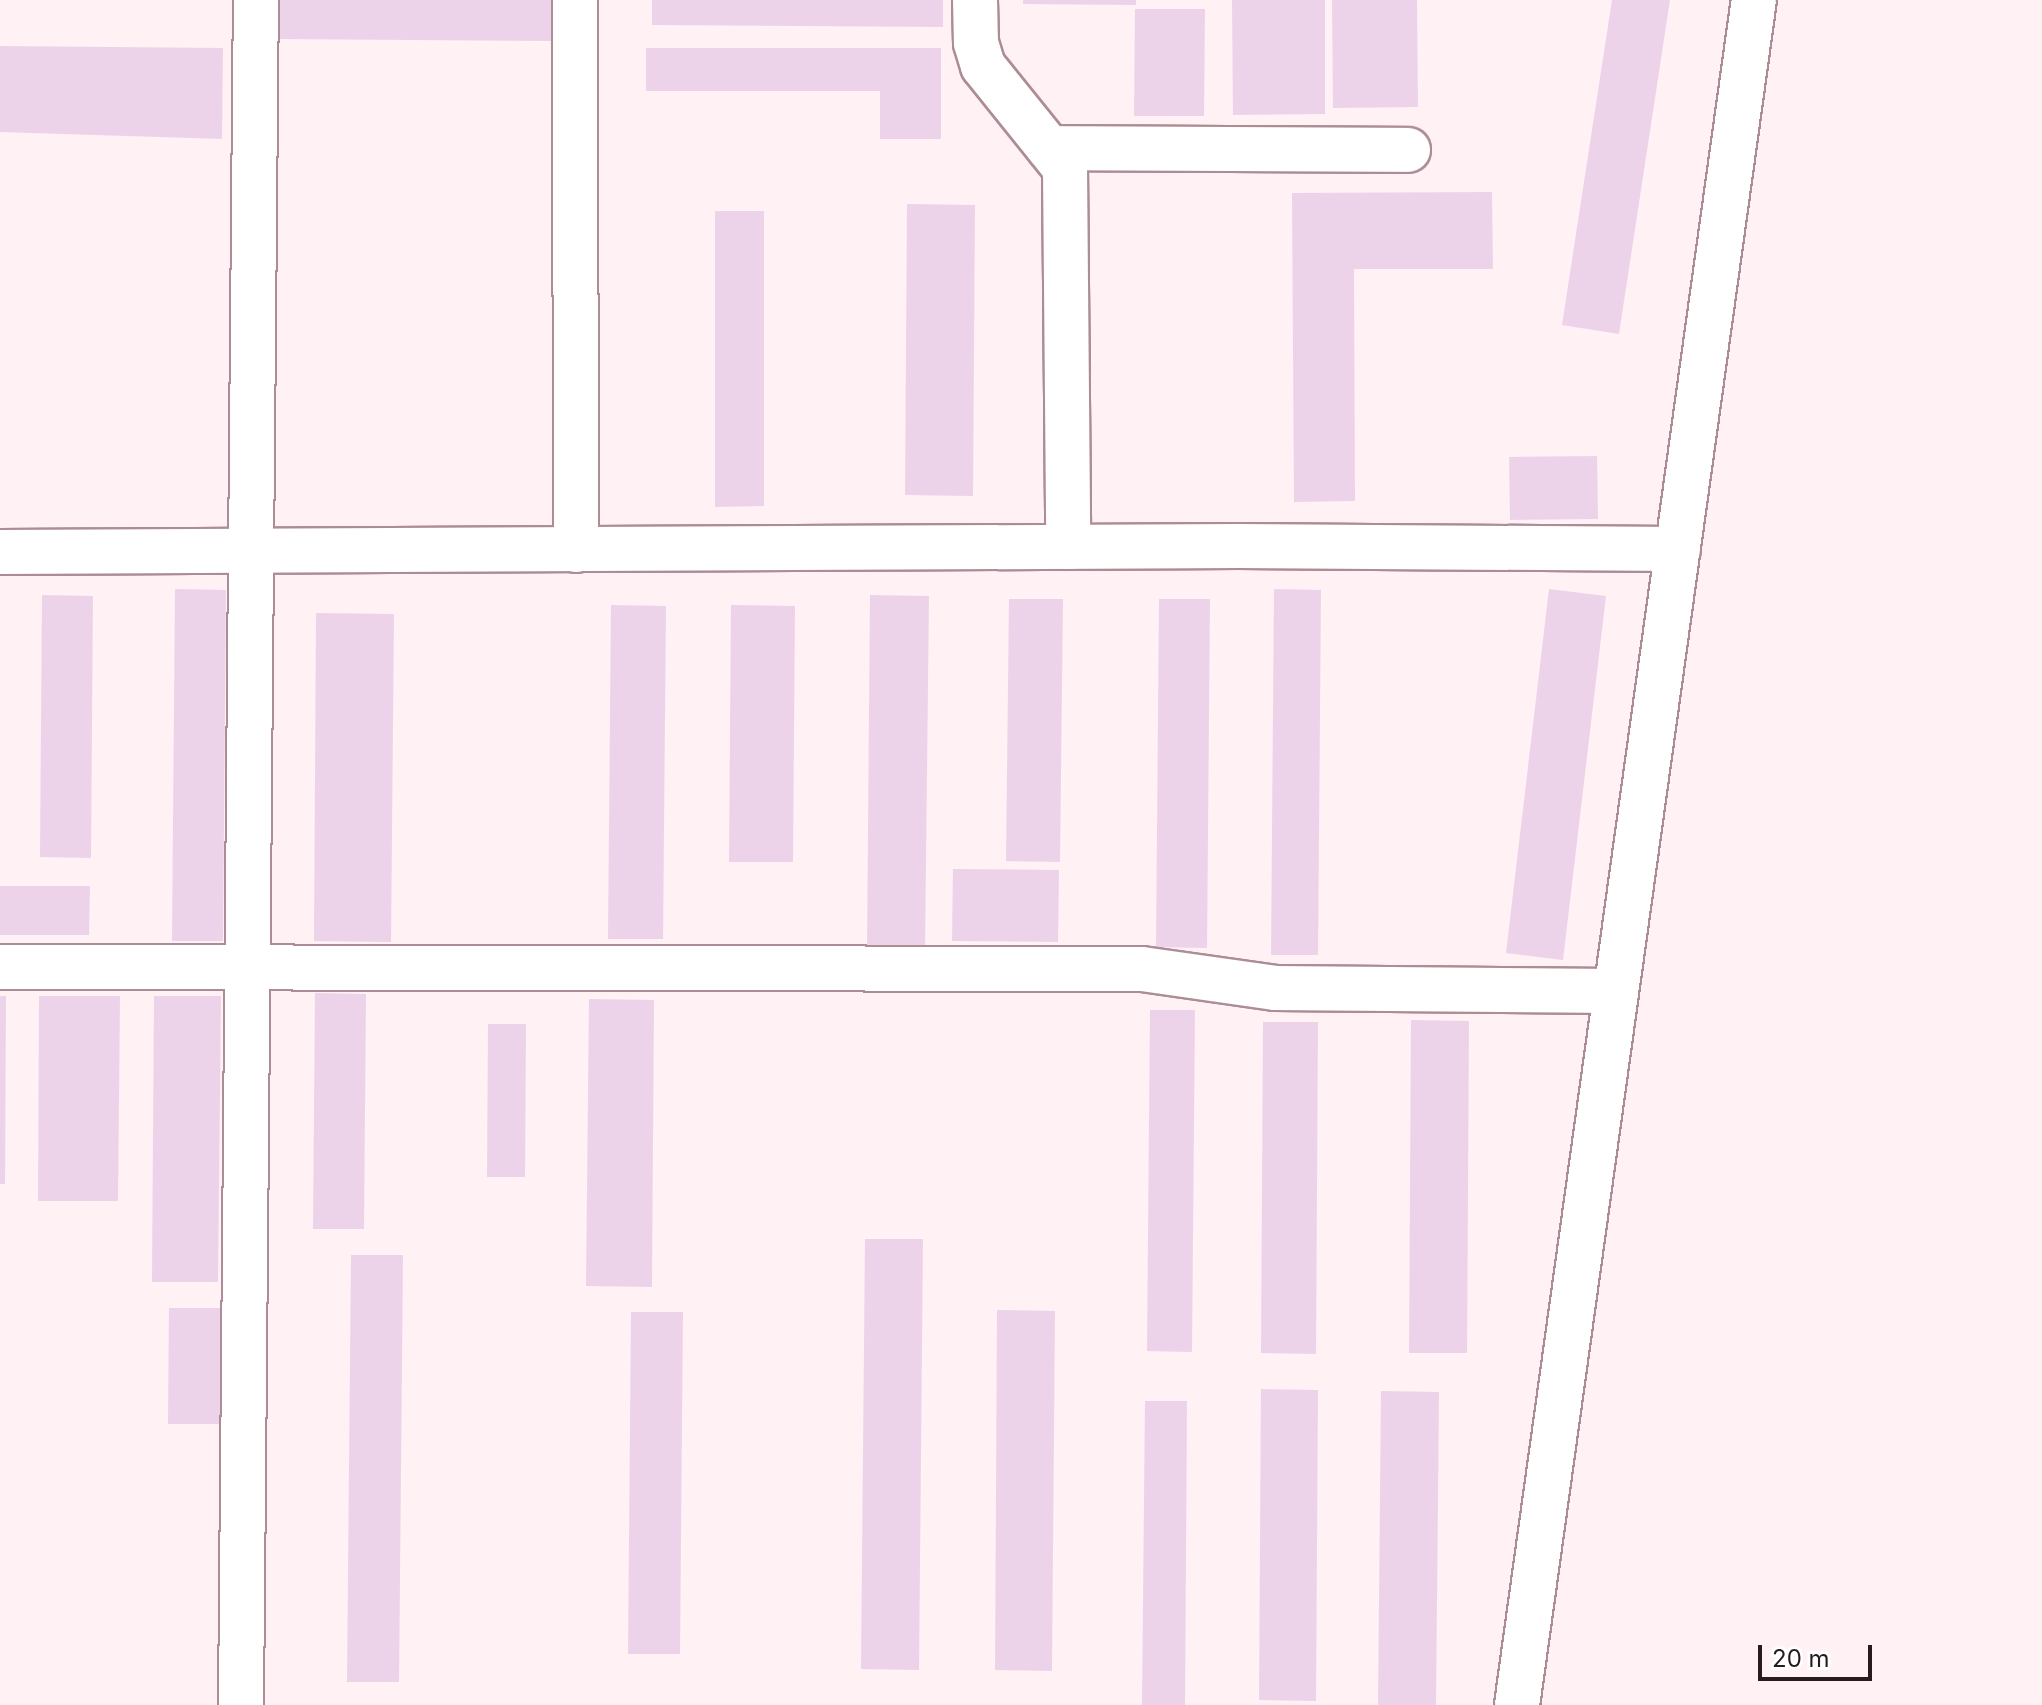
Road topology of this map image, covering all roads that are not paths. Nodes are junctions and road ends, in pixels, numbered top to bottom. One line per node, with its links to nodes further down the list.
1 (256, 0): 10 (street)
2 (575, 0): 9 (street)
3 (975, 0): 5 (street)
4 (1754, 0): 8 (street)
5 (1049, 148): 6 (street); 7 (street)
6 (1408, 150)
7 (1068, 547): 8 (street); 9 (street)
8 (1678, 549): 14 (street)
9 (576, 550): 10 (street)
10 (252, 551): 11 (street); 13 (street)
11 (0, 552)
12 (0, 967): 13 (street)
13 (249, 967): 14 (street); 15 (street)
14 (1616, 991): 16 (street)
15 (241, 1705)
16 (1517, 1705)

